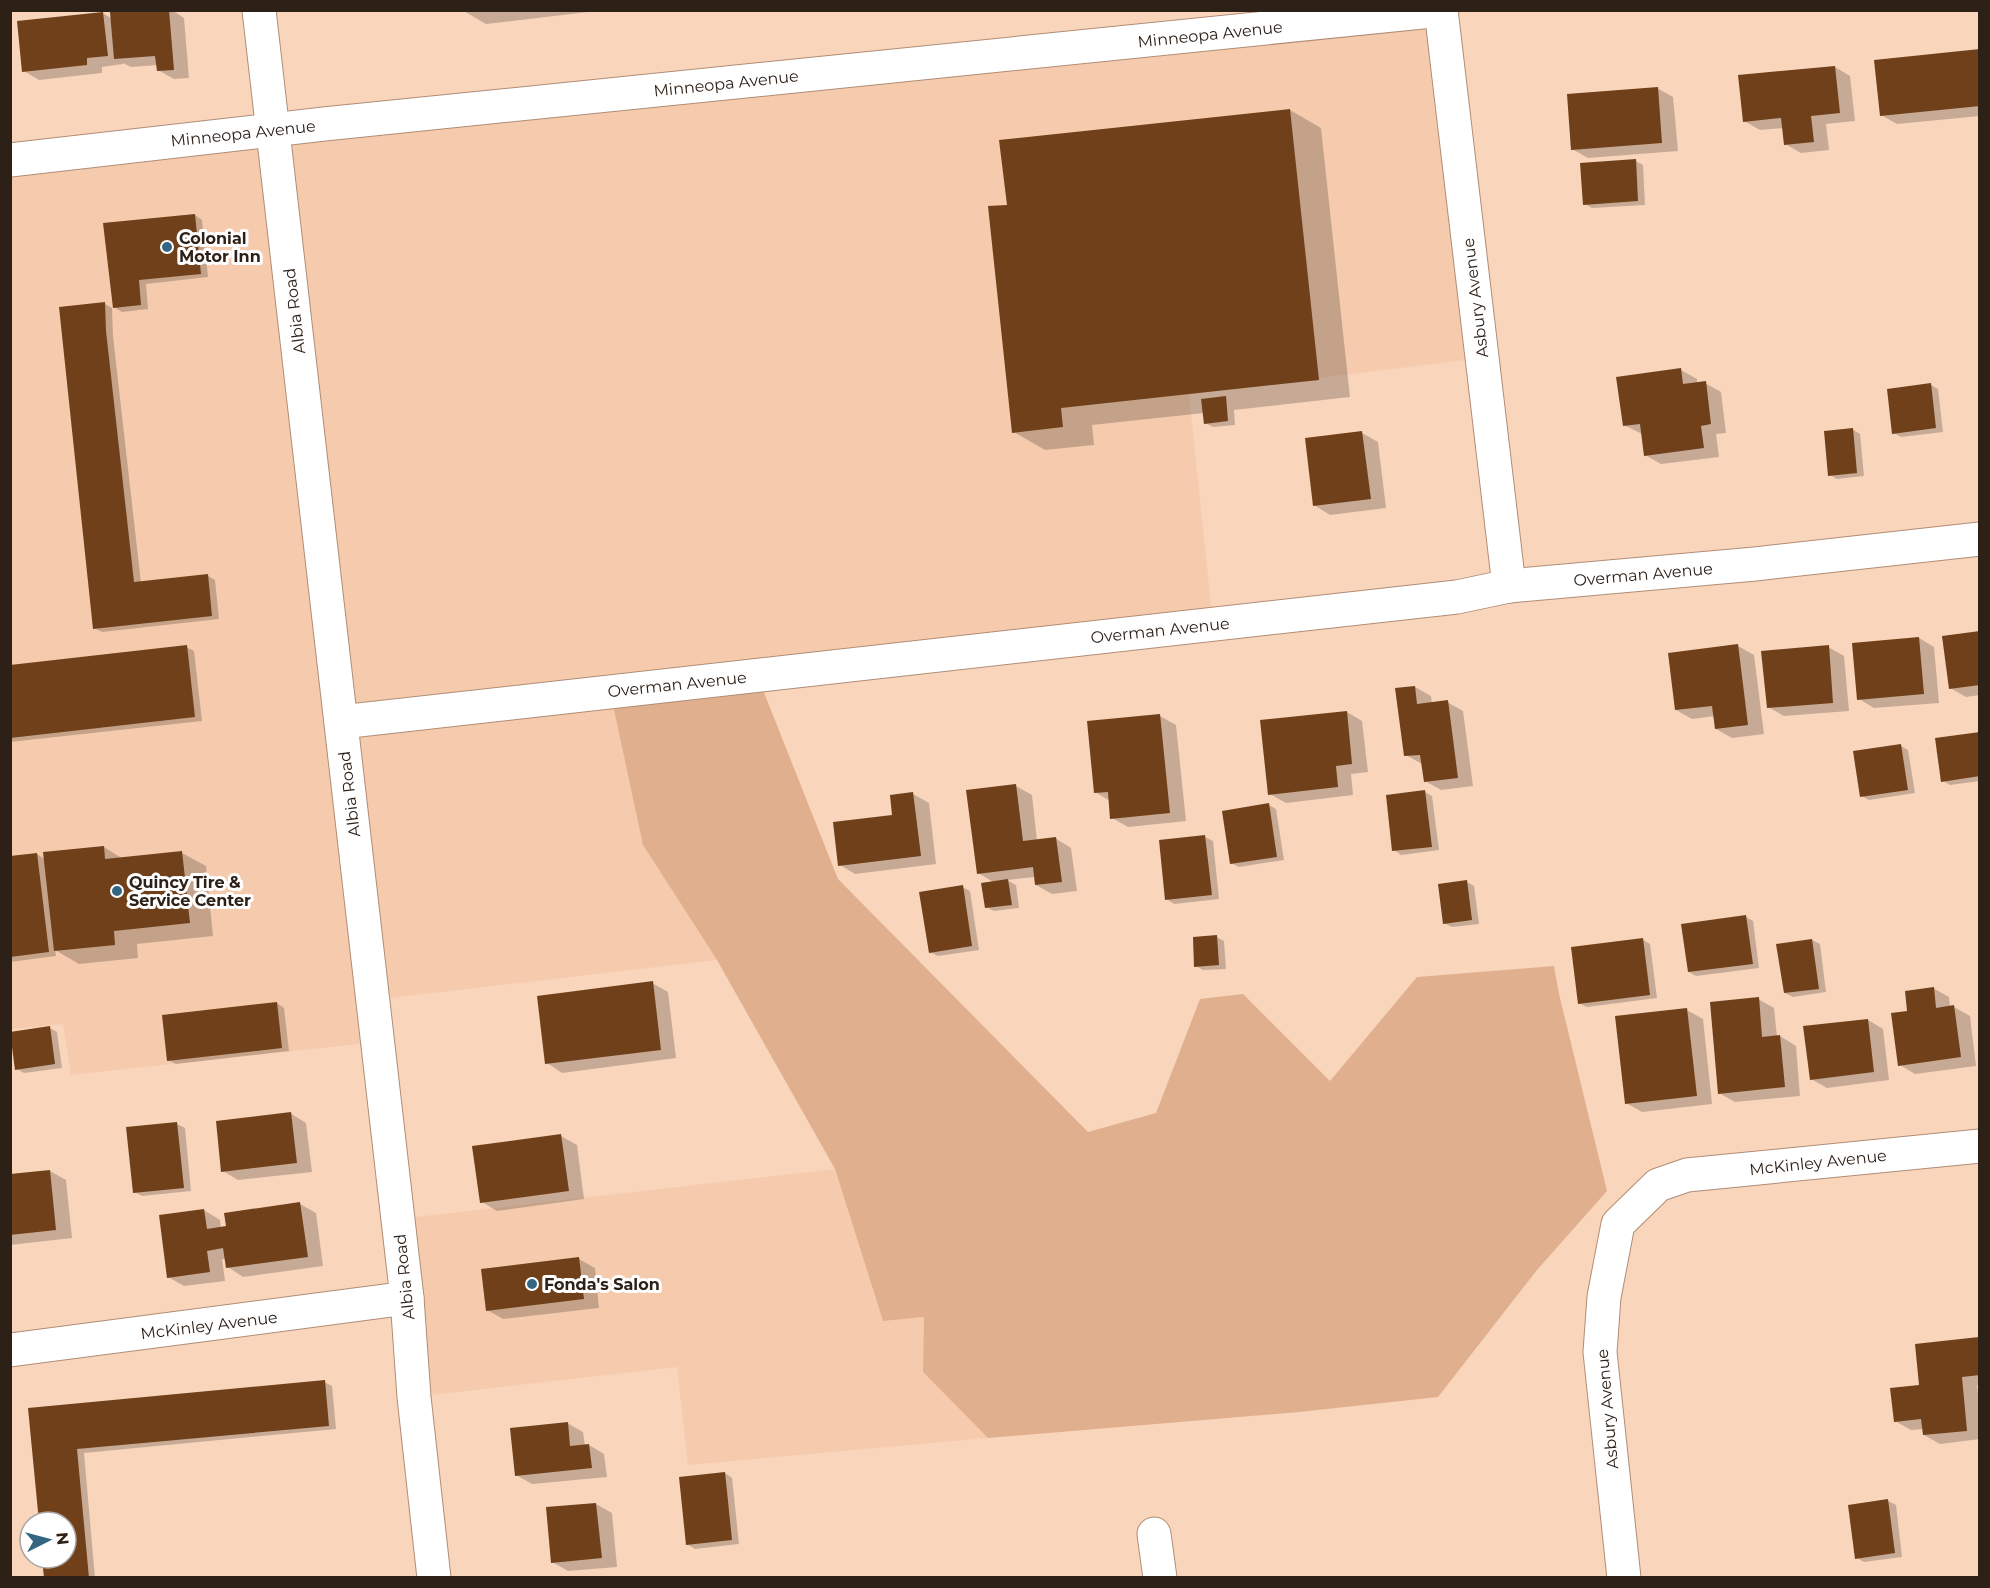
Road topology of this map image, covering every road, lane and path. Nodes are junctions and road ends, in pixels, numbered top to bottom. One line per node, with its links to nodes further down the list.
1 (259, 10): 3 (street, Albia Road)
2 (1441, 11): 3 (street, Minneopa Avenue); 6 (street, Asbury Avenue)
3 (273, 129): 4 (street, Minneopa Avenue); 7 (street, Albia Road)
4 (10, 160)
5 (1980, 539): 6 (street, Overman Avenue)
6 (1509, 586): 7 (street, Overman Avenue)
7 (341, 722): 10 (street, Albia Road)
8 (1980, 1146): 9 (street, McKinley Avenue)
9 (1658, 1185): 15 (street, Asbury Avenue)
10 (407, 1298): 11 (street, McKinley Avenue); 13 (street, Albia Road)
11 (10, 1350)
12 (1154, 1534): 14 (street)
13 (434, 1578)
14 (1160, 1578)
15 (1624, 1578)

